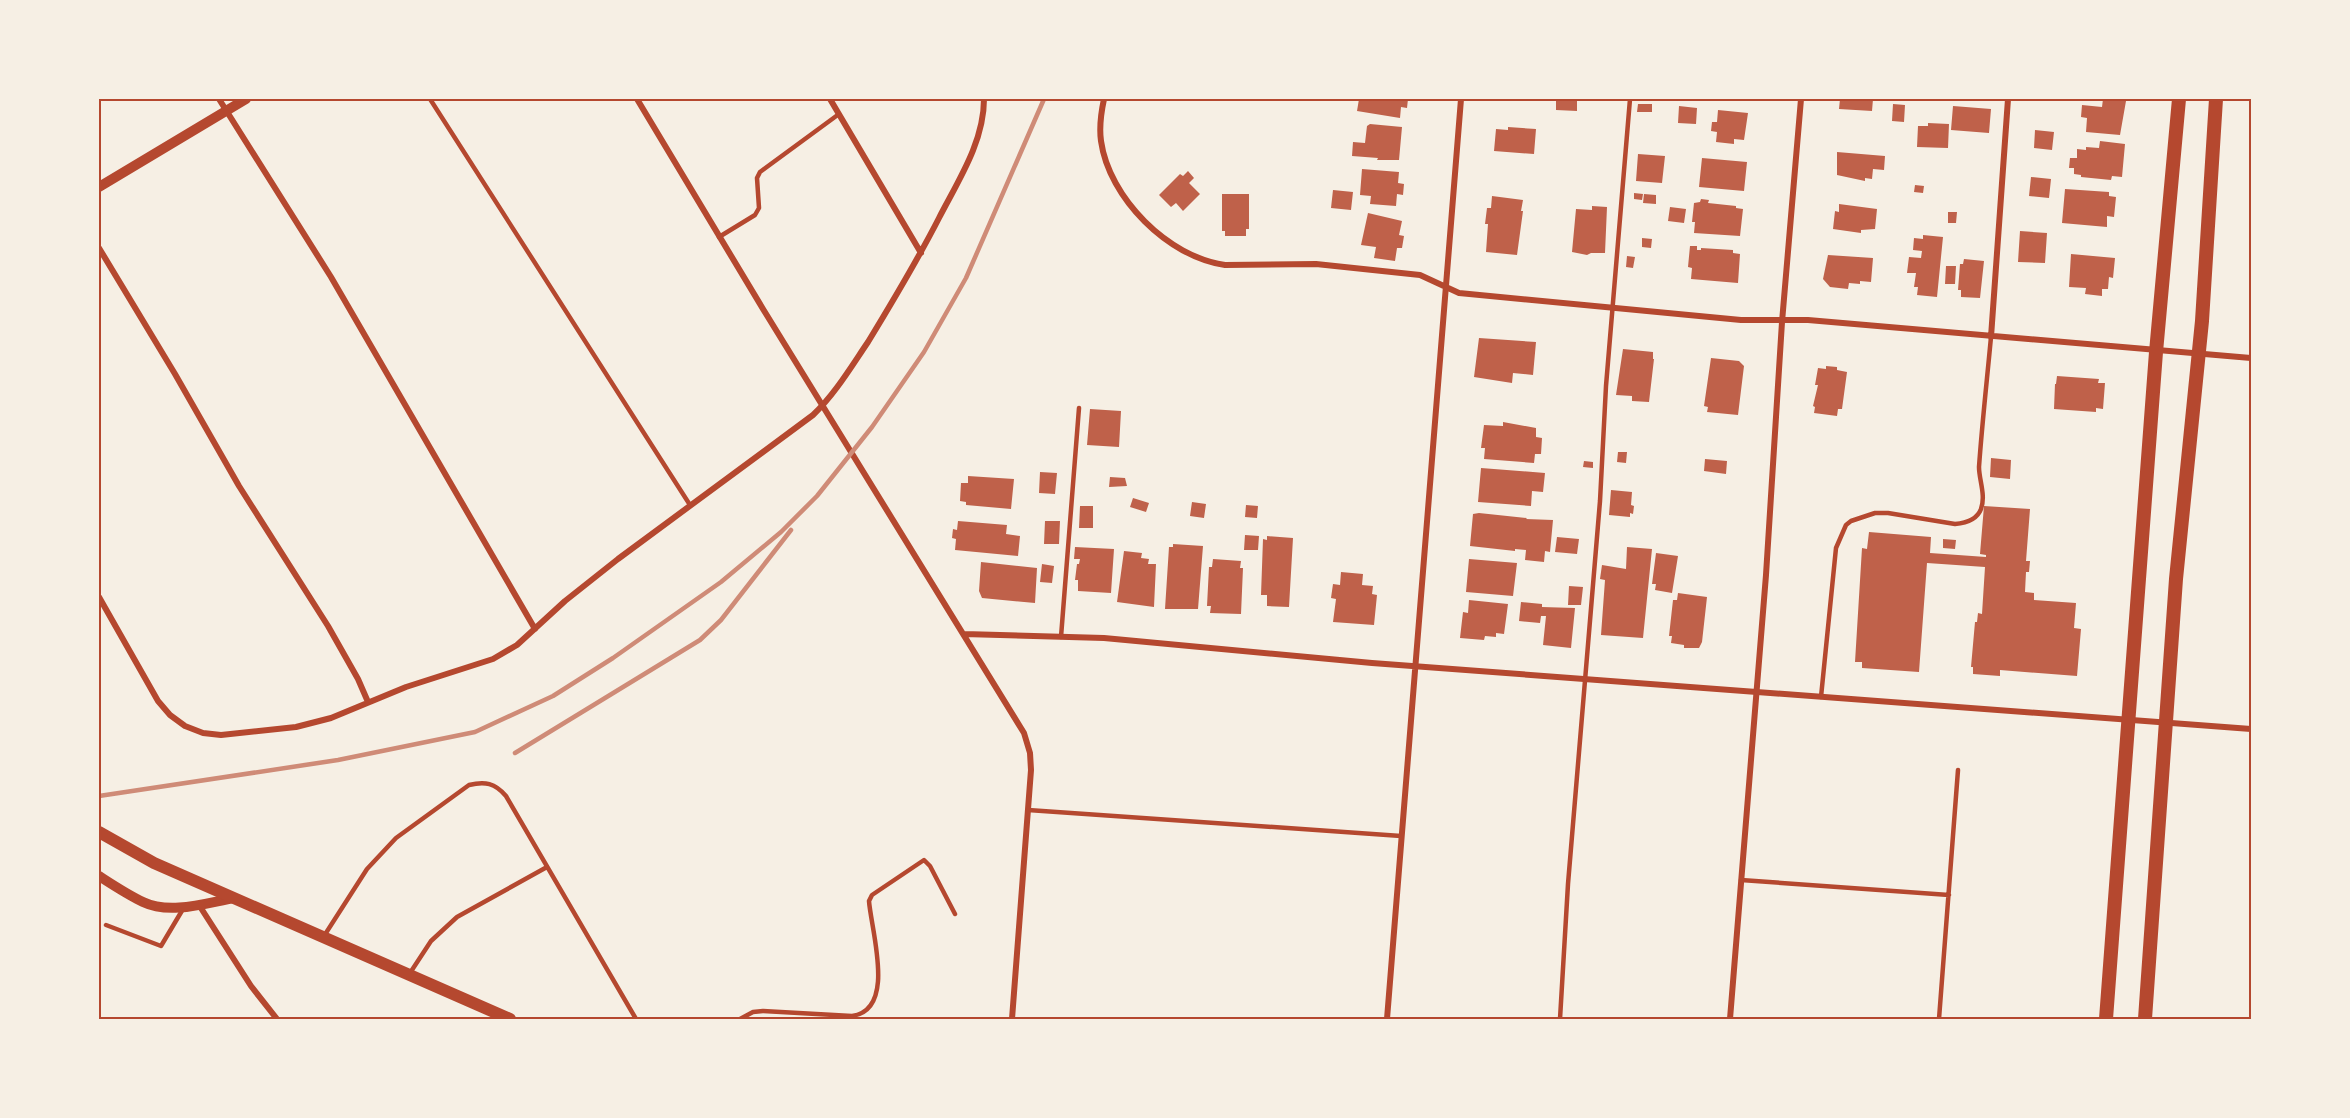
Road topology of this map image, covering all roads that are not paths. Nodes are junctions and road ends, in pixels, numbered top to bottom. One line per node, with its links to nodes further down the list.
1 (219, 99): 14 (street)
2 (246, 99): 14 (street)
3 (430, 99): 29 (lane)
4 (637, 99): 17 (street)
5 (830, 99): 15 (street)
6 (984, 99): 19 (street)
7 (1104, 99): 20 (street)
8 (1461, 99): 20 (street)
9 (1630, 99): 21 (lane)
10 (1801, 99): 22 (street)
11 (2008, 99): 23 (street)
12 (2179, 99): 24 (main road)
13 (2216, 99): 25 (main road)
14 (226, 111): 16 (street); 31 (street)
15 (839, 114): 17 (lane); 19 (street)
16 (99, 187)
17 (719, 237): 27 (street)
18 (99, 248): 38 (street)
19 (921, 253): 27 (street)
20 (1445, 286): 21 (street); 34 (street)
21 (1613, 308): 22 (street); 35 (lane)
22 (1782, 322): 23 (street); 36 (street)
23 (1991, 337): 24 (street); 37 (lane)
24 (2156, 352): 25 (street); 39 (main road)
25 (2198, 355): 26 (street); 40 (main road)
26 (2251, 358)
27 (822, 406): 29 (street); 32 (street)
28 (1079, 408): 33 (lane)
29 (690, 505): 31 (street)
30 (99, 597): 38 (street)
31 (535, 629): 38 (street)
32 (964, 634): 33 (street); 43 (street)
33 (1061, 637): 34 (street)
34 (1415, 665): 35 (street); 45 (street)
35 (1585, 678): 36 (street); 63 (lane)
36 (1757, 692): 37 (street); 48 (street)
37 (1821, 697): 39 (street)
38 (368, 702)
39 (2129, 719): 40 (street); 66 (main road)
40 (2166, 723): 41 (street); 67 (main road)
41 (2251, 729)
42 (1958, 770): 49 (lane)
43 (1028, 810): 45 (lane); 61 (street)
44 (99, 832): 50 (main road)
45 (1401, 836): 62 (street)
46 (548, 867): 55 (lane); 56 (lane); 59 (lane)
47 (99, 876): 52 (street)
48 (1741, 880): 49 (lane); 64 (street)
49 (1949, 895): 65 (lane)
50 (234, 898): 51 (street); 55 (main road)
51 (198, 904): 52 (street); 57 (street)
52 (184, 907): 54 (lane)
53 (955, 915): 60 (lane)
54 (106, 925)
55 (324, 937): 56 (main road)
56 (409, 974): 58 (main road)
57 (277, 1019)
58 (510, 1019)
59 (636, 1019)
60 (740, 1019)
61 (1012, 1019)
62 (1387, 1019)
63 (1560, 1019)
64 (1730, 1019)
65 (1939, 1019)
66 (2106, 1019)
67 (2145, 1019)

